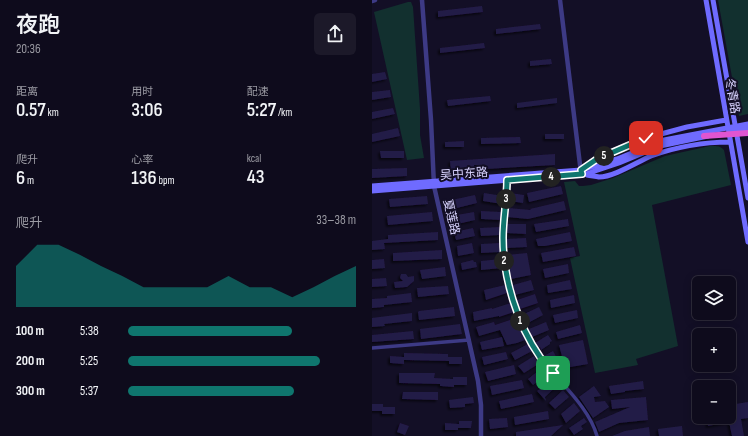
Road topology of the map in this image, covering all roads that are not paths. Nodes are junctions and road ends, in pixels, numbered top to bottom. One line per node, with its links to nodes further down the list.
1 (422, 0): 14 (street, 夏莲路)
2 (560, 0): 12 (street)
3 (706, 0): 5 (main road, 冬青路)
4 (713, 0): 17 (main road, 冬青路)
5 (726, 120): 10 (main road, 冬青路); 12 (main road)
6 (748, 124): 11 (main road)
7 (748, 129): 9 (main road)
8 (748, 133): 9 (highway)
9 (704, 136): 11 (main road)
10 (730, 142): 12 (main road); 18 (main road, 冬青路)
11 (650, 147): 12 (main road)
12 (581, 172): 13 (main road, 吴中东路); 14 (main road, 吴中东路)
13 (507, 180): 14 (main road, 吴中东路); 22 (street)
14 (434, 184): 15 (main road, 吴中东路); 16 (main road, 吴中东路); 19 (street, 夏莲路)
15 (372, 186)
16 (372, 191)
17 (748, 198)
18 (748, 242)
19 (469, 340): 20 (street); 21 (street, 夏莲路)
20 (372, 348)
21 (481, 436)
22 (597, 436)

